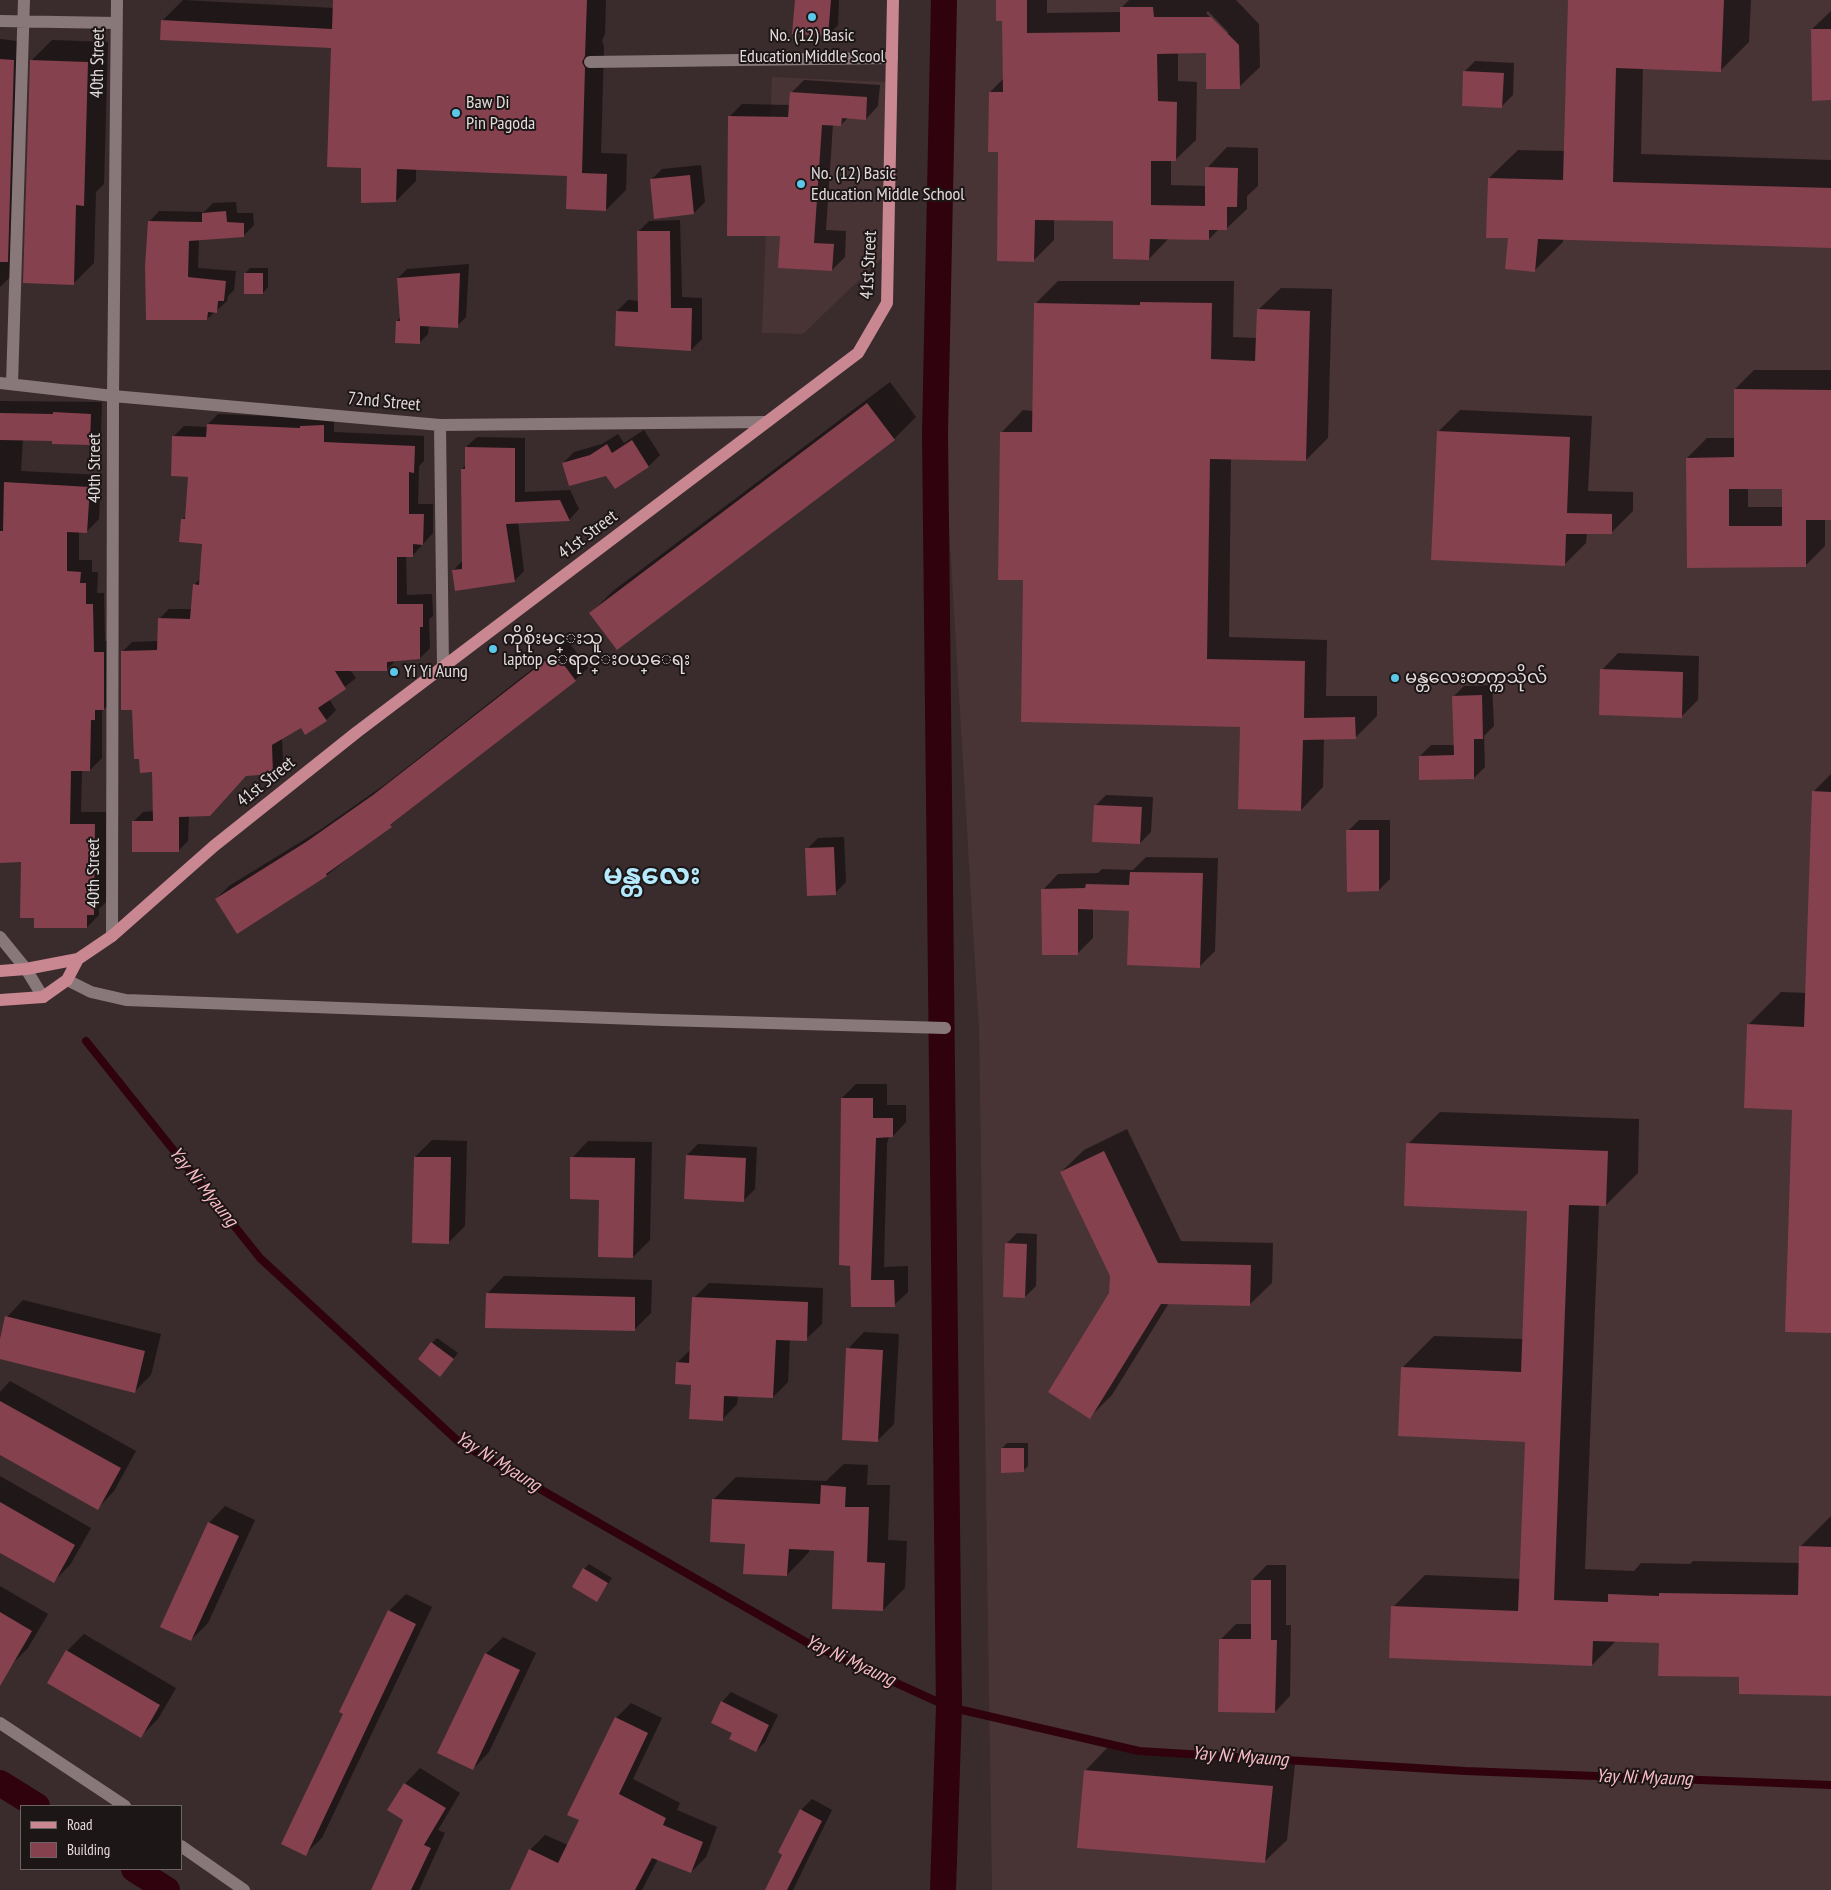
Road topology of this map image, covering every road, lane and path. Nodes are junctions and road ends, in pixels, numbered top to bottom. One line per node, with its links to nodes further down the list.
1 (24, 0): 5 (street)
2 (117, 0): 6 (street, 40th Street)
3 (893, 0): 7 (main road, 41st Street)
4 (0, 21): 5 (street)
5 (22, 21): 6 (street); 9 (street)
6 (116, 22): 10 (street, 40th Street)
7 (892, 58): 8 (street); 11 (main road, 41st Street)
8 (590, 62)
9 (6, 383): 10 (street, 72nd Street)
10 (113, 396): 12 (street, 72nd Street); 14 (street, 40th Street)
11 (766, 422): 12 (street, 72nd Street); 13 (main road, 41st Street)
12 (440, 425): 13 (street)
13 (443, 667): 14 (main road, 41st Street)
14 (112, 936): 16 (main road, 41st Street)
15 (0, 937): 17 (street)
16 (78, 959): 17 (main road); 19 (main road, 41st Street)
17 (26, 969): 18 (main road); 20 (street)
18 (0, 970)
19 (67, 980): 20 (main road); 22 (street)
20 (43, 997): 21 (main road)
21 (0, 1000)
22 (945, 1028)
23 (0, 1723): 24 (street)
24 (123, 1805)
25 (182, 1847): 26 (street)
26 (244, 1890)

